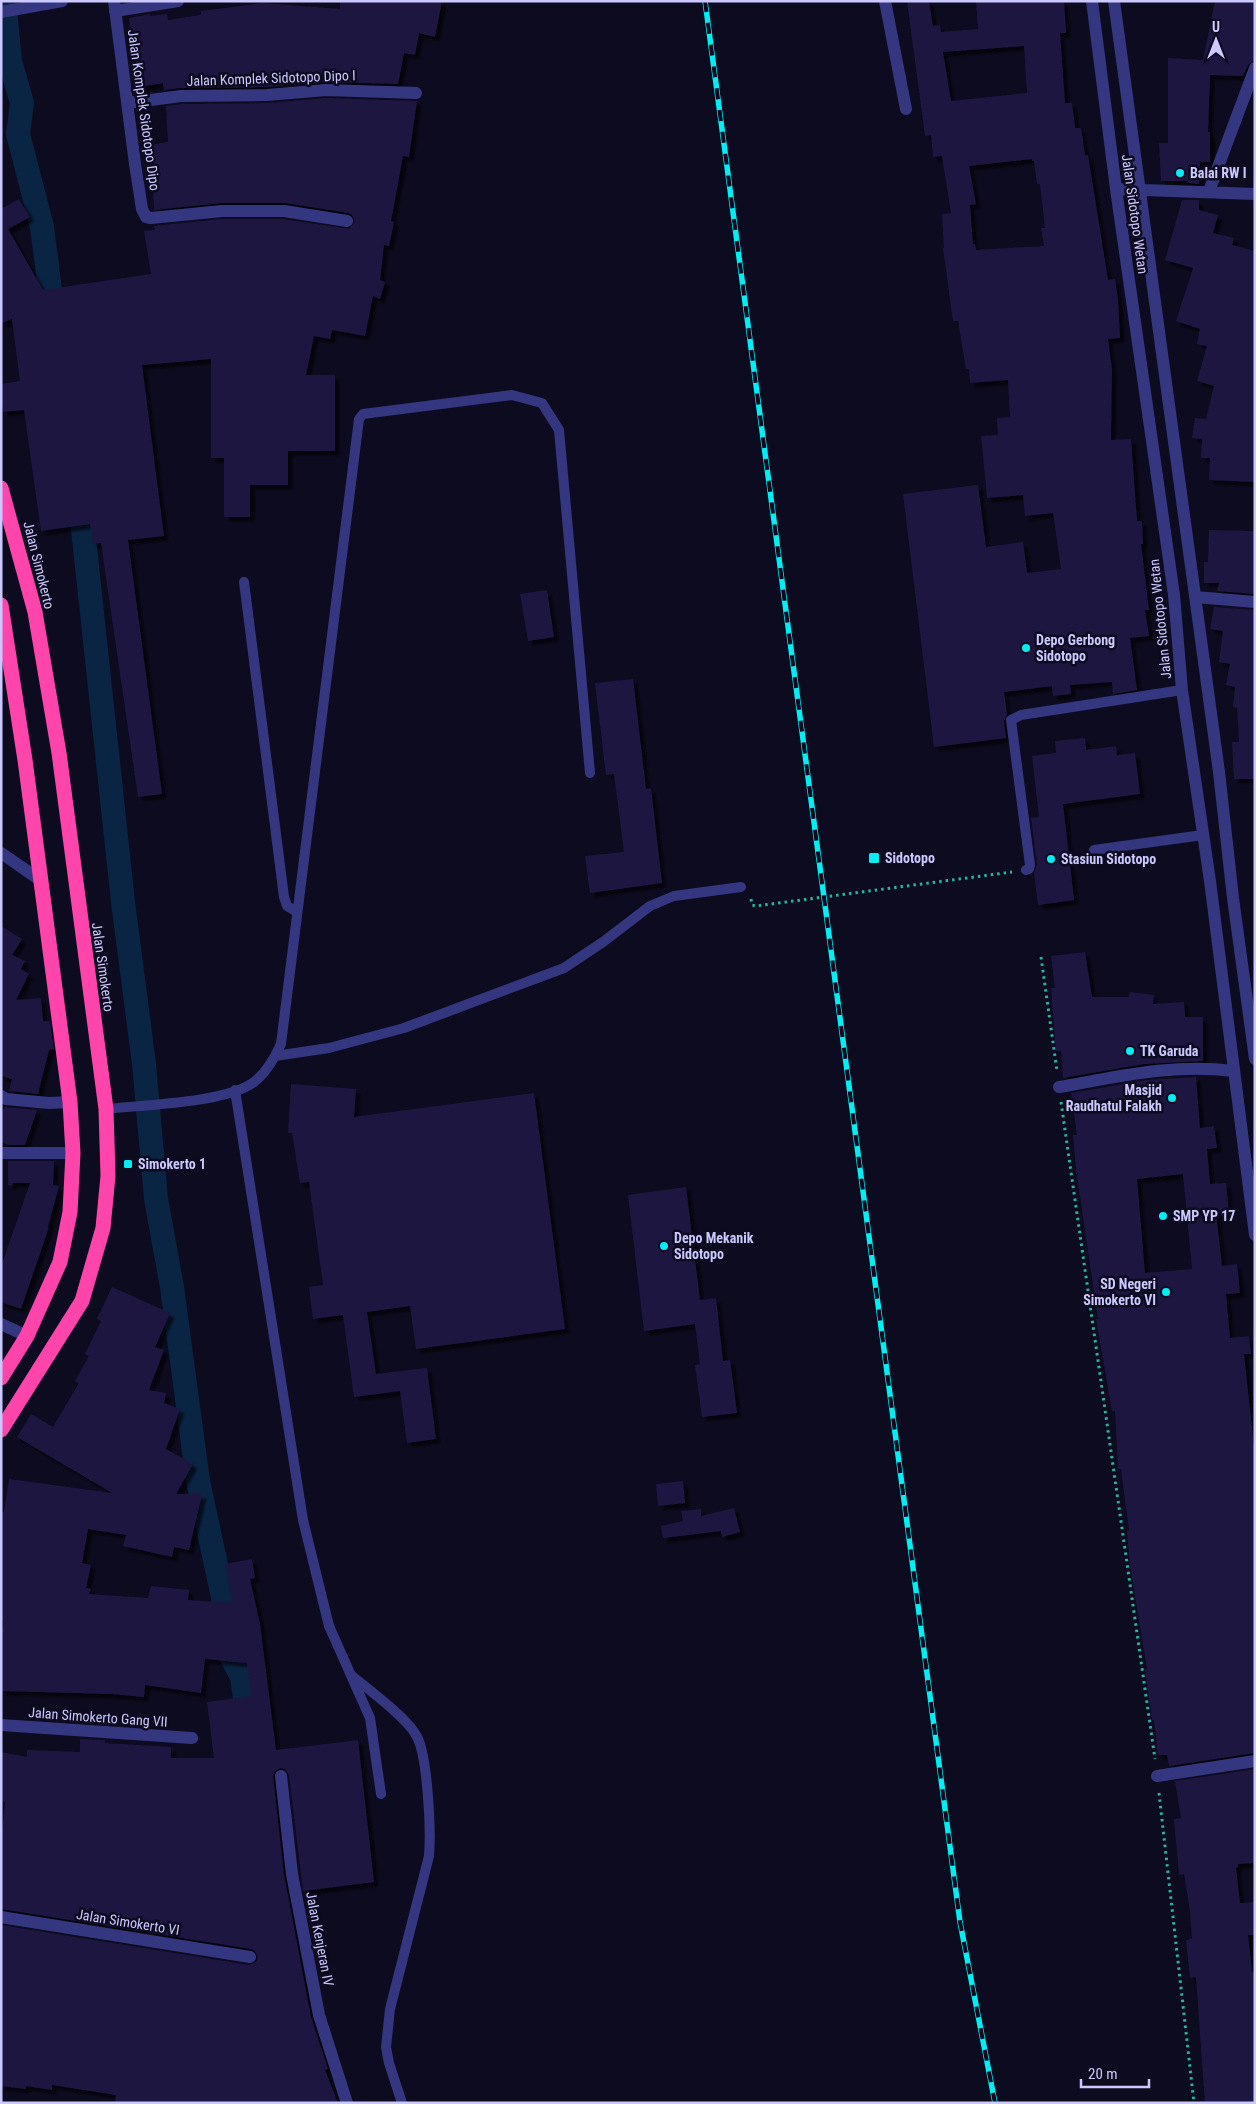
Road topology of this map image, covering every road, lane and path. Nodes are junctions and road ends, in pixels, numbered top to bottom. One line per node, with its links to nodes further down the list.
1 (62, 1): 6 (street)
2 (178, 1): 7 (street)
3 (884, 1): 12 (street)
4 (1092, 1): 13 (street, Jalan Sidotopo Wetan)
5 (1114, 1): 14 (street, Jalan Sidotopo Wetan)
6 (27, 5): 8 (street)
7 (114, 6): 11 (street, Jalan Komplek Sidotopo Dipo)
8 (1, 12)
9 (1255, 68): 15 (street)
10 (416, 93): 11 (street, Jalan Komplek Sidotopo Dipo I)
11 (128, 103): 17 (street, Jalan Komplek Sidotopo Dipo)
12 (906, 109)
13 (1116, 189): 14 (street); 23 (street, Jalan Sidotopo Wetan)
14 (1140, 189): 15 (street); 20 (street, Jalan Sidotopo Wetan)
15 (1209, 191): 16 (street)
16 (1255, 194)
17 (347, 221)
18 (1, 488): 41 (highway, Jalan Simokerto)
19 (244, 582): 31 (lane)
20 (1195, 597): 21 (street); 33 (street, Jalan Sidotopo Wetan)
21 (1255, 602)
22 (1, 605): 29 (highway)
23 (1182, 690): 25 (street, Jalan Sidotopo Wetan); 28 (lane)
24 (590, 773): 31 (lane)
25 (1203, 835): 26 (lane); 36 (street, Jalan Sidotopo Wetan)
26 (1094, 850)
27 (1, 853): 29 (street)
28 (1026, 870): 30 (path)
29 (40, 880): 40 (highway)
30 (741, 887): 34 (lane)
31 (298, 912): 34 (lane)
32 (1041, 957): 37 (path)
33 (1249, 983): 35 (street, Jalan Sidotopo Wetan)
34 (275, 1056): 38 (lane)
35 (1255, 1060)
36 (1233, 1071): 37 (street); 44 (street, Jalan Sidotopo Wetan)
37 (1059, 1087): 54 (path)
38 (235, 1090): 41 (lane); 49 (lane)
39 (1, 1096): 40 (street)
40 (70, 1102): 43 (highway)
41 (106, 1109): 48 (highway, Jalan Simokerto)
42 (1, 1153): 43 (street)
43 (73, 1153): 46 (highway)
44 (1255, 1235)
45 (1, 1324): 46 (street)
46 (27, 1336): 47 (highway)
47 (1, 1378)
48 (1, 1430)
49 (348, 1672): 55 (lane); 59 (lane)
50 (1, 1725): 51 (street, Jalan Simokerto Gang VII)
51 (192, 1738)
52 (1255, 1761): 54 (street)
53 (281, 1776): 58 (street, Jalan Kenjeran IV)
54 (1157, 1776): 60 (path)
55 (381, 1794)
56 (1, 1917): 57 (street, Jalan Simokerto VI)
57 (250, 1957)
58 (347, 2103)
59 (402, 2103)
60 (1194, 2103)

